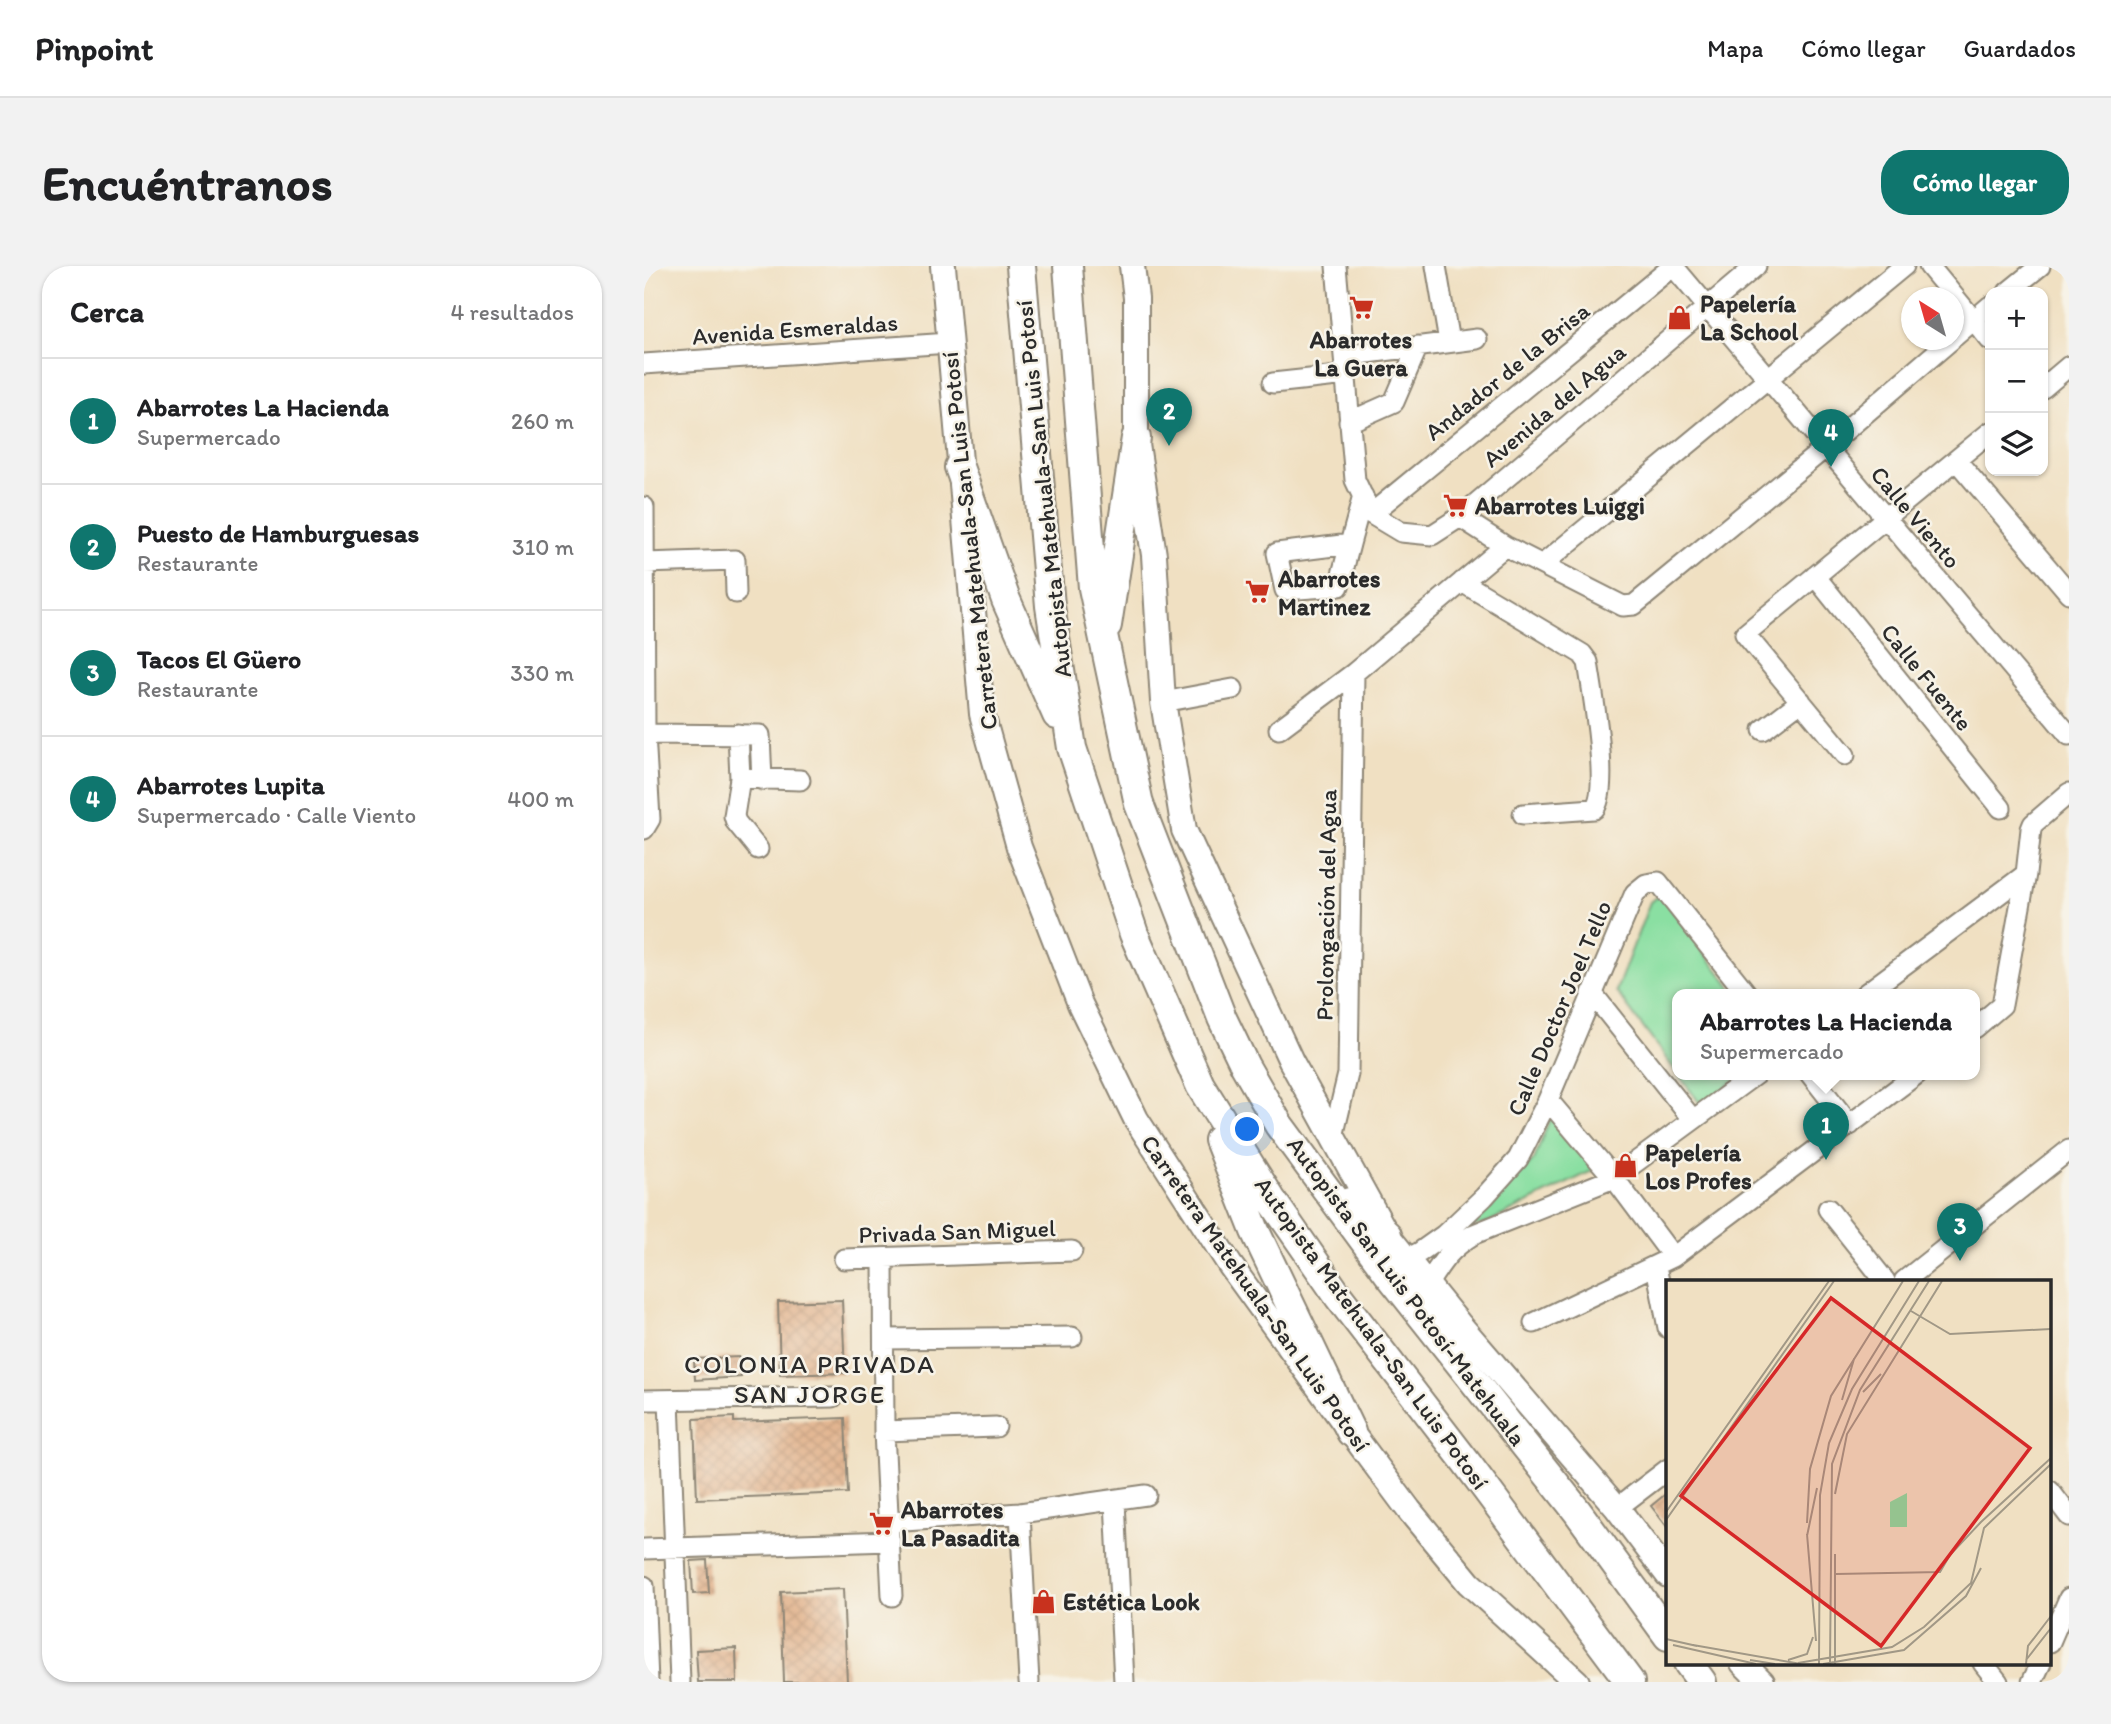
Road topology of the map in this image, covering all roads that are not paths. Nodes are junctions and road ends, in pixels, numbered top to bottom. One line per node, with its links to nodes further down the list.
1 (943, 266): 20 (main road, Carretera Matehuala-San Luis Potosí)
2 (1021, 266): 57 (highway, Autopista Matehuala-San Luis Potosí)
3 (1068, 266): 47 (highway, Autopista San Luis Potosí-Matehuala)
4 (1132, 266): 31 (main road)
5 (1336, 266): 24 (street)
6 (1436, 266): 19 (street)
7 (1673, 266): 13 (street, Calle Viento); 35 (street, Andador de la Brisa)
8 (1756, 266): 13 (street, Avenida del Agua)
9 (1904, 266): 26 (street)
10 (1929, 266): 15 (street)
11 (2040, 266): 12 (street)
12 (2014, 287)
13 (1707, 307): 26 (street, Calle Viento); 37 (street, Avenida del Agua)
14 (1985, 310): 15 (street)
15 (1974, 320): 16 (street); 17 (street)
16 (1964, 328)
17 (1985, 334)
18 (1477, 339): 19 (street)
19 (1449, 342): 21 (street)
20 (949, 343): 23 (street, Avenida Esmeraldas); 34 (main road, Carretera Matehuala-San Luis Potosí)
21 (1418, 346): 24 (street); 29 (street)
22 (1938, 350): 32 (street)
23 (644, 364)
24 (1345, 365): 27 (street); 29 (street)
25 (2069, 366): 28 (street)
26 (1768, 380): 32 (street, Calle Viento); 42 (street)
27 (1273, 383)
28 (2048, 384)
29 (1349, 422): 35 (street)
30 (1985, 436): 33 (street)
31 (1136, 438): 47 (highway); 51 (main road)
32 (1825, 447): 38 (street, Calle Viento); 42 (street)
33 (1956, 460): 38 (street); 46 (street)
34 (959, 467): 57 (highway); 102 (main road, Carretera Matehuala-San Luis Potosí)
35 (1367, 505): 37 (street, Avenida del Agua); 39 (street)
36 (644, 507): 41 (street)
37 (1460, 517): 40 (street)
38 (1886, 518): 43 (street); 56 (street, Calle Viento)
39 (1350, 544): 39 (street)
40 (1505, 546): 42 (street); 44 (street)
41 (645, 563): 45 (street); 54 (street)
42 (1543, 564)
43 (1815, 576): 50 (street); 63 (street, Calle Fuente)
44 (1462, 582): 48 (street); 64 (street)
45 (736, 593)
46 (2069, 593)
47 (1105, 642): 81 (highway, Autopista San Luis Potosí-Matehuala)
48 (1354, 673): 52 (street); 79 (street, Prolongación del Agua)
49 (1233, 689): 51 (street)
50 (1801, 701): 53 (street); 58 (street)
51 (1163, 702): 79 (main road)
52 (1279, 729)
53 (1763, 730)
54 (645, 734): 55 (street); 65 (street)
55 (738, 734): 59 (street); 60 (street)
56 (2069, 734)
57 (1072, 748): 75 (highway, Autopista Matehuala-San Luis Potosí)
58 (1845, 755)
59 (740, 778): 60 (street); 66 (street)
60 (762, 780): 61 (street)
61 (800, 780)
62 (2069, 793): 67 (street)
63 (2001, 808)
64 (1523, 814)
65 (644, 829)
66 (758, 849)
67 (2026, 874): 69 (street); 71 (street)
68 (1743, 989): 70 (street, Calle Doctor Joel Tello)
69 (1872, 989)
70 (1592, 992): 76 (street, Calle Doctor Joel Tello); 77 (street)
71 (1980, 1024)
72 (1748, 1080): 77 (street)
73 (1815, 1080): 78 (street)
74 (1909, 1080): 78 (street)
75 (1200, 1085): 102 (highway); 131 (highway, Autopista Matehuala-San Luis Potosí)
76 (1548, 1100): 82 (street); 88 (street, Calle Doctor Joel Tello)
77 (1693, 1120): 82 (street)
78 (1850, 1125): 89 (street)
79 (1333, 1137): 84 (main road)
80 (2069, 1150): 91 (street)
81 (1311, 1168): 84 (highway); 119 (highway, Autopista San Luis Potosí-Matehuala)
82 (1614, 1178): 89 (street); 93 (street)
83 (1828, 1209): 90 (street)
84 (1387, 1235): 88 (main road)
85 (1072, 1251): 86 (street, Privada San Miguel)
86 (883, 1258): 87 (street, Privada San Miguel); 96 (street)
87 (844, 1259)
88 (1406, 1259): 93 (main road)
89 (1665, 1261): 92 (street); 94 (street)
90 (1884, 1280)
91 (1905, 1280)
92 (1666, 1283)
93 (1427, 1285): 107 (main road)
94 (1534, 1323)
95 (1072, 1337): 96 (street)
96 (884, 1339): 101 (street)
97 (833, 1397): 99 (street)
98 (644, 1400): 99 (street)
99 (669, 1400): 111 (street)
100 (996, 1427): 101 (street)
101 (884, 1431): 110 (street)
102 (1351, 1432): 130 (main road, Carretera Matehuala-San Luis Potosí)
103 (1666, 1470): 107 (street)
104 (2052, 1494): 109 (street)
105 (1146, 1495): 106 (street)
106 (1115, 1501): 108 (street); 129 (street)
107 (1617, 1508): 113 (main road)
108 (1020, 1513): 110 (street); 128 (street)
109 (2069, 1516)
110 (890, 1531): 111 (street); 115 (street)
111 (674, 1548): 112 (street); 117 (street)
112 (644, 1549)
113 (1666, 1572)
114 (644, 1586): 118 (street)
115 (892, 1595)
116 (2069, 1598): 120 (street)
117 (677, 1615): 118 (street); 127 (street)
118 (646, 1616): 126 (street)
119 (1666, 1633)
120 (2052, 1637)
121 (1689, 1664): 132 (highway)
122 (1735, 1664): 133 (main road)
123 (1744, 1664): 134 (main road)
124 (1984, 1664): 135 (street)
125 (2041, 1664): 136 (street)
126 (648, 1682)
127 (680, 1682)
128 (1028, 1682)
129 (1124, 1682)
130 (1577, 1682)
131 (1630, 1682)
132 (1702, 1682)
133 (1747, 1682)
134 (1762, 1682)
135 (1998, 1682)
136 (2032, 1682)

